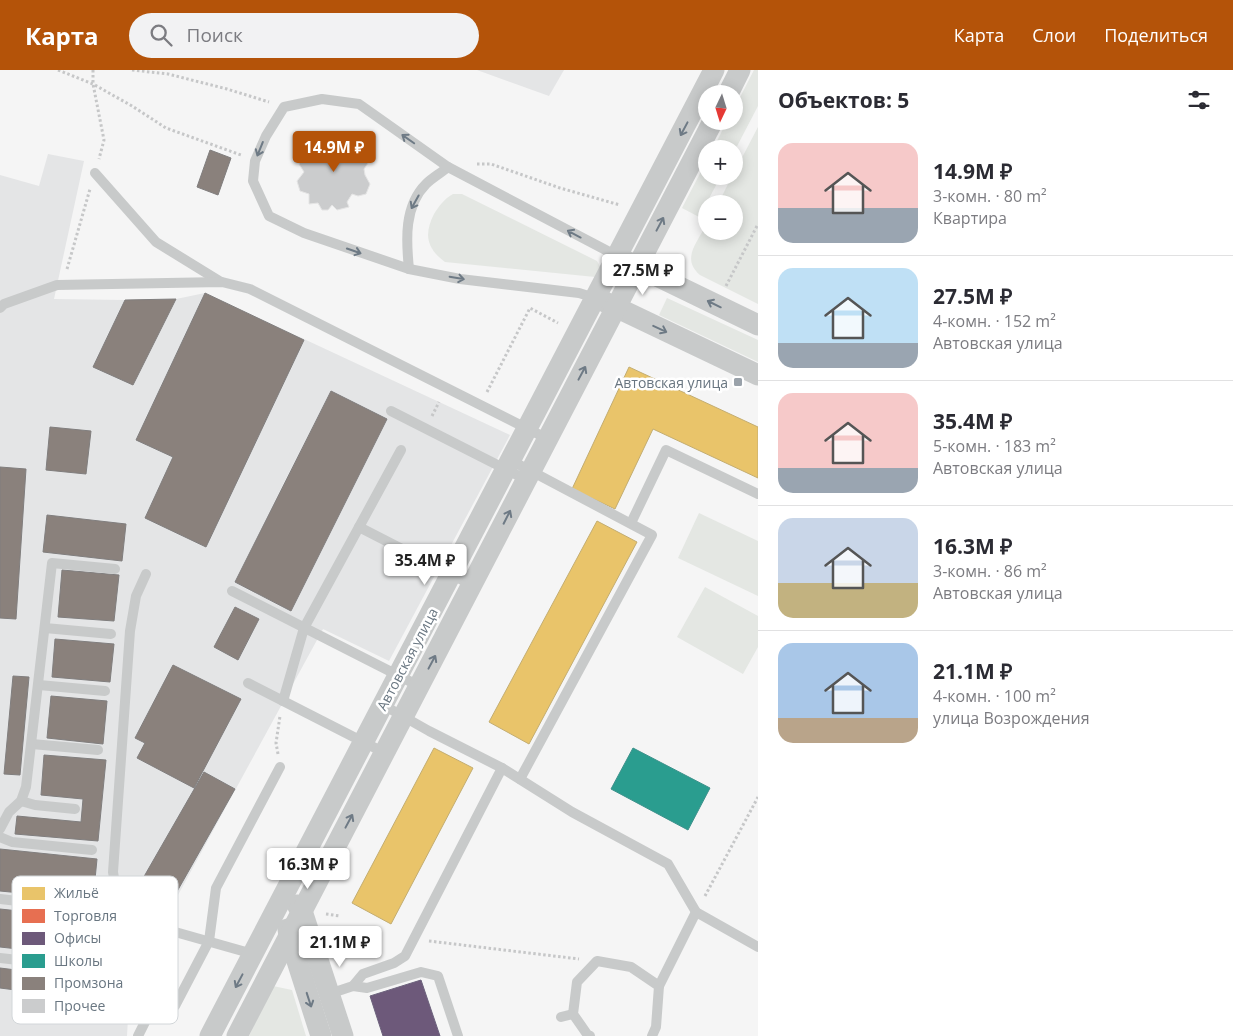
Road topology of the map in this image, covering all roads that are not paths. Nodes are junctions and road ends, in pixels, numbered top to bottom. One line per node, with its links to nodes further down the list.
1 (714, 70): 7 (street, Автовская улица, one-way to 7)
2 (740, 70): 3 (street)
3 (732, 85)
4 (709, 130): 8 (street, Автовская улица, one-way to 4)
5 (448, 167): 7 (lane, one-way to 5); 9 (lane, one-way to 9); 9 (lane, one-way to 9)
6 (95, 173): 10 (lane)
7 (617, 256): 8 (street); 11 (street, Автовская улица)
8 (638, 267): 13 (street, Автовская улица); 14 (street, one-way to 8)
9 (409, 269): 11 (lane, one-way to 11)
10 (222, 282): 12 (lane); 17 (lane)
11 (595, 298): 13 (street); 17 (street, Автовская улица)
12 (0, 308)
13 (616, 308): 15 (street, one-way to 15); 18 (street, Автовская улица, one-way to 13)
14 (758, 325)
15 (758, 375)
16 (391, 411): 20 (lane)
17 (527, 429): 18 (lane); 20 (street, Автовская улица)
18 (548, 440): 21 (street, Автовская улица)
19 (401, 450): 24 (lane)
20 (508, 465): 21 (lane); 27 (street, Автовская улица)
21 (529, 476): 23 (lane); 28 (street, Автовская улица, one-way to 21)
22 (758, 494): 23 (lane)
23 (631, 524): 47 (lane)
24 (359, 527): 27 (lane); 31 (lane)
25 (115, 569): 30 (lane)
26 (146, 574): 53 (lane)
27 (452, 574): 28 (lane); 33 (street, Автовская улица)
28 (472, 584): 36 (street, Автовская улица, one-way to 28)
29 (232, 591): 31 (lane)
30 (45, 628): 32 (lane); 35 (lane)
31 (304, 628): 33 (lane); 38 (lane)
32 (111, 634)
33 (399, 675): 36 (lane); 39 (street, Автовская улица)
34 (248, 683): 38 (lane)
35 (39, 685): 37 (lane); 42 (lane)
36 (419, 686): 40 (street, Автовская улица)
37 (105, 691)
38 (283, 700): 41 (lane)
39 (383, 705): 40 (lane); 41 (street, Автовская улица)
40 (404, 716): 44 (street, Автовская улица); 46 (lane)
41 (364, 742): 44 (lane); 54 (street, Автовская улица)
42 (32, 744): 43 (lane); 48 (lane)
43 (98, 750)
44 (385, 753): 55 (street, Автовская улица, one-way to 44)
45 (280, 767): 59 (lane)
46 (502, 768): 47 (lane); 62 (lane)
47 (520, 779): 56 (lane)
48 (21, 801): 49 (lane); 50 (lane)
49 (75, 809)
50 (0, 828)
51 (0, 837): 52 (lane)
52 (92, 850)
53 (114, 876)
54 (286, 891): 55 (street); 58 (street); 61 (street, Автовская улица)
55 (302, 911): 58 (street, Автовская улица); 64 (street)
56 (696, 912): 60 (lane); 63 (lane)
57 (178, 933): 59 (lane)
58 (289, 936): 71 (street, Автовская улица); 72 (street, one-way to 72)
59 (209, 941): 61 (lane); 65 (lane)
60 (758, 947)
61 (253, 954): 70 (street, Автовская улица, one-way to 70)
62 (353, 986): 64 (lane); 74 (lane)
63 (659, 986): 66 (lane); 76 (lane)
64 (329, 994): 73 (street)
65 (178, 1000)
66 (573, 1014): 67 (lane); 75 (lane)
67 (561, 1017)
68 (144, 1024): 69 (lane)
69 (138, 1036)
70 (210, 1036)
71 (237, 1036)
72 (321, 1036)
73 (343, 1036)
74 (458, 1036)
75 (590, 1036)
76 (652, 1036)

